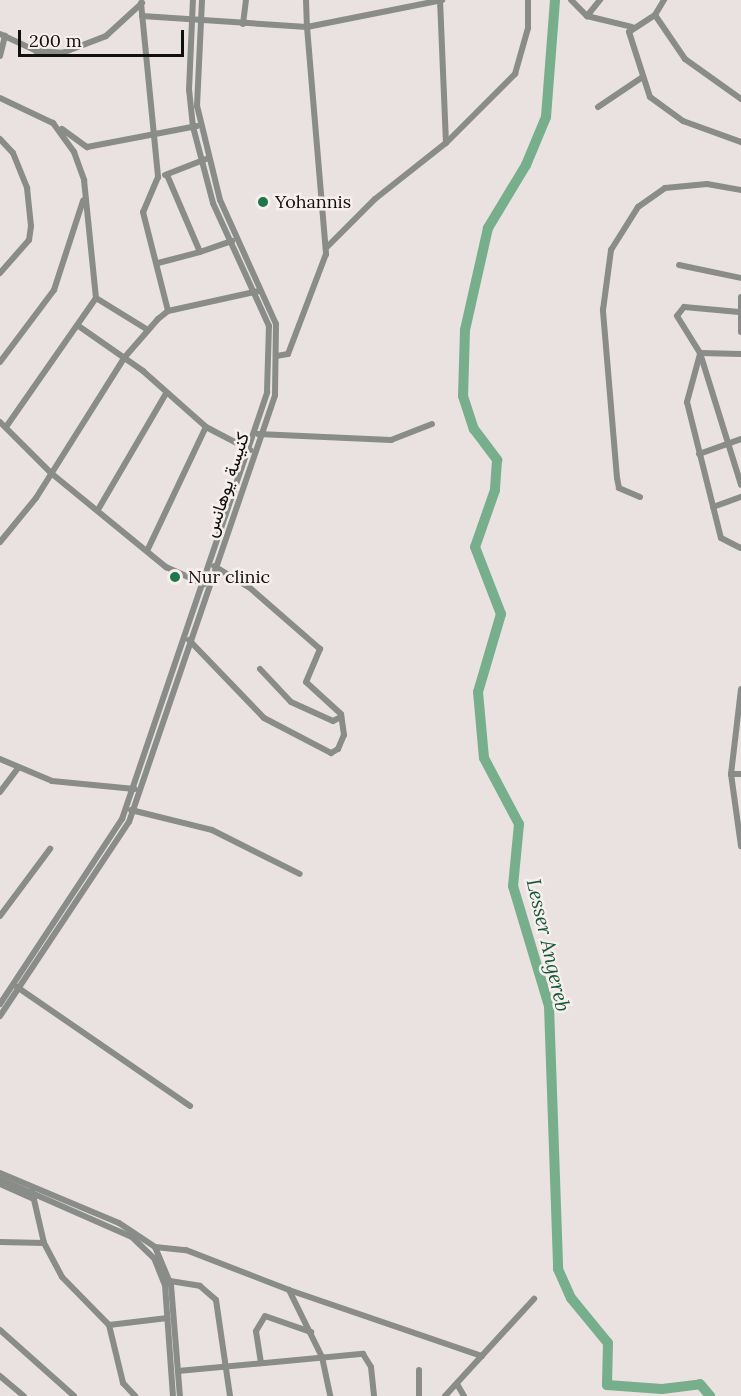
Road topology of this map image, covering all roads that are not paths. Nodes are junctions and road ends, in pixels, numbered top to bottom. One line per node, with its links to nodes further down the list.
1 (194, 0): 14 (street)
2 (202, 0): 15 (street)
3 (246, 0): 16 (street)
4 (306, 0): 17 (street)
5 (442, 0): 17 (street); 31 (street)
6 (528, 0): 31 (street)
7 (571, 0): 13 (street)
8 (600, 0): 13 (street)
9 (664, 0): 11 (street)
10 (143, 2): 12 (street); 19 (street)
11 (655, 15): 18 (street); 24 (street)
12 (142, 16): 14 (street); 28 (street)
13 (586, 16): 18 (street)
14 (192, 21): 15 (street); 21 (street)
15 (201, 22): 16 (street); 21 (street)
16 (243, 24): 17 (street)
17 (307, 27): 38 (street)
18 (632, 27): 22 (street)
19 (2, 35): 20 (street)
20 (0, 56)
21 (194, 62): 26 (street)
22 (641, 78): 25 (street); 30 (street)
23 (0, 98): 27 (street)
24 (741, 99)
25 (598, 107)
26 (197, 126): 28 (street); 32 (street)
27 (60, 128): 28 (street); 36 (street)
28 (155, 132): 34 (street)
29 (0, 139): 42 (street)
30 (741, 142)
31 (446, 143): 38 (street)
32 (206, 159): 33 (street); 37 (street); 44 (street)
33 (167, 175): 34 (street); 39 (street)
34 (158, 177): 40 (street)
35 (741, 190): 68 (street)
36 (83, 201): 46 (street); 56 (street)
37 (232, 241): 39 (street); 44 (street)
38 (326, 248): 54 (street)
39 (200, 252): 40 (street)
40 (158, 263): 47 (street)
41 (679, 265): 43 (street)
42 (0, 273)
43 (741, 278)
44 (261, 291): 47 (street); 54 (street)
45 (741, 297): 48 (street)
46 (96, 298): 49 (street); 50 (street)
47 (168, 311): 50 (street)
48 (739, 312): 51 (street); 52 (street)
49 (80, 327): 55 (street); 58 (street)
50 (148, 330): 55 (street)
51 (741, 332)
52 (700, 353): 53 (street); 63 (street); 65 (street)
53 (741, 354)
54 (276, 355): 61 (street, كنيسة يوهانس)
55 (124, 358): 57 (street); 66 (street)
56 (0, 362)
57 (165, 395): 60 (street); 71 (street)
58 (3, 424): 66 (street)
59 (432, 424): 61 (street)
60 (206, 427): 64 (street); 74 (street)
61 (256, 433): 64 (street, كنيسة يوهانس)
62 (741, 439): 63 (street)
63 (728, 444): 65 (street); 67 (street)
64 (250, 450): 75 (street); 76 (street, كنيسة يوهانس)
65 (699, 454): 70 (street)
66 (51, 473): 71 (street); 72 (street)
67 (741, 485)
68 (640, 497)
69 (741, 497): 70 (street)
70 (713, 507): 73 (street)
71 (99, 508): 74 (street)
72 (0, 543)
73 (741, 548)
74 (147, 550): 77 (street)
75 (209, 563): 76 (street); 77 (street)
76 (216, 567): 78 (street, كنيسة يوهانس); 84 (street)
77 (202, 584): 78 (street); 79 (street)
78 (210, 586): 80 (street, كنيسة يوهانس)
79 (183, 637): 80 (street); 90 (street)
80 (191, 641): 84 (street); 89 (street, كنيسة يوهانس)
81 (260, 669): 84 (street)
82 (741, 689): 83 (street)
83 (740, 701): 87 (street)
84 (341, 717)
85 (0, 759): 86 (street)
86 (19, 767): 90 (street); 91 (street)
87 (731, 774): 88 (street); 93 (street)
88 (741, 774)
89 (140, 789): 90 (street); 92 (street, كنيسة يوهانس)
90 (132, 790): 92 (street)
91 (0, 792)
92 (129, 809): 95 (street); 97 (street)
93 (741, 846)
94 (50, 849): 96 (street)
95 (300, 874)
96 (0, 916)
97 (17, 986): 98 (street); 99 (street); 100 (street)
98 (0, 1004)
99 (0, 1016)
100 (190, 1106)
101 (0, 1173): 104 (street)
102 (0, 1179): 104 (street)
103 (0, 1184): 104 (street)
104 (32, 1193): 106 (street); 107 (street); 111 (street)
105 (0, 1242): 106 (street)
106 (44, 1243): 112 (street)
107 (154, 1247): 108 (street); 109 (street)
108 (170, 1281): 118 (street); 120 (street)
109 (289, 1290): 114 (street); 115 (street)
110 (534, 1299): 115 (street)
111 (168, 1318): 112 (street); 126 (street)
112 (109, 1325): 125 (street)
113 (0, 1330): 124 (street)
114 (311, 1333): 116 (street); 117 (street)
115 (482, 1356): 122 (street)
116 (322, 1357): 117 (street); 129 (street); 130 (street)
117 (261, 1363): 118 (street)
118 (226, 1366): 120 (street); 128 (street)
119 (419, 1370): 131 (street)
120 (178, 1371): 127 (street)
121 (0, 1377): 123 (street)
122 (456, 1384): 132 (street); 133 (street)
123 (24, 1396)
124 (74, 1396)
125 (135, 1396)
126 (173, 1396)
127 (180, 1396)
128 (230, 1396)
129 (330, 1396)
130 (374, 1396)
131 (420, 1396)
132 (445, 1396)
133 (464, 1396)

